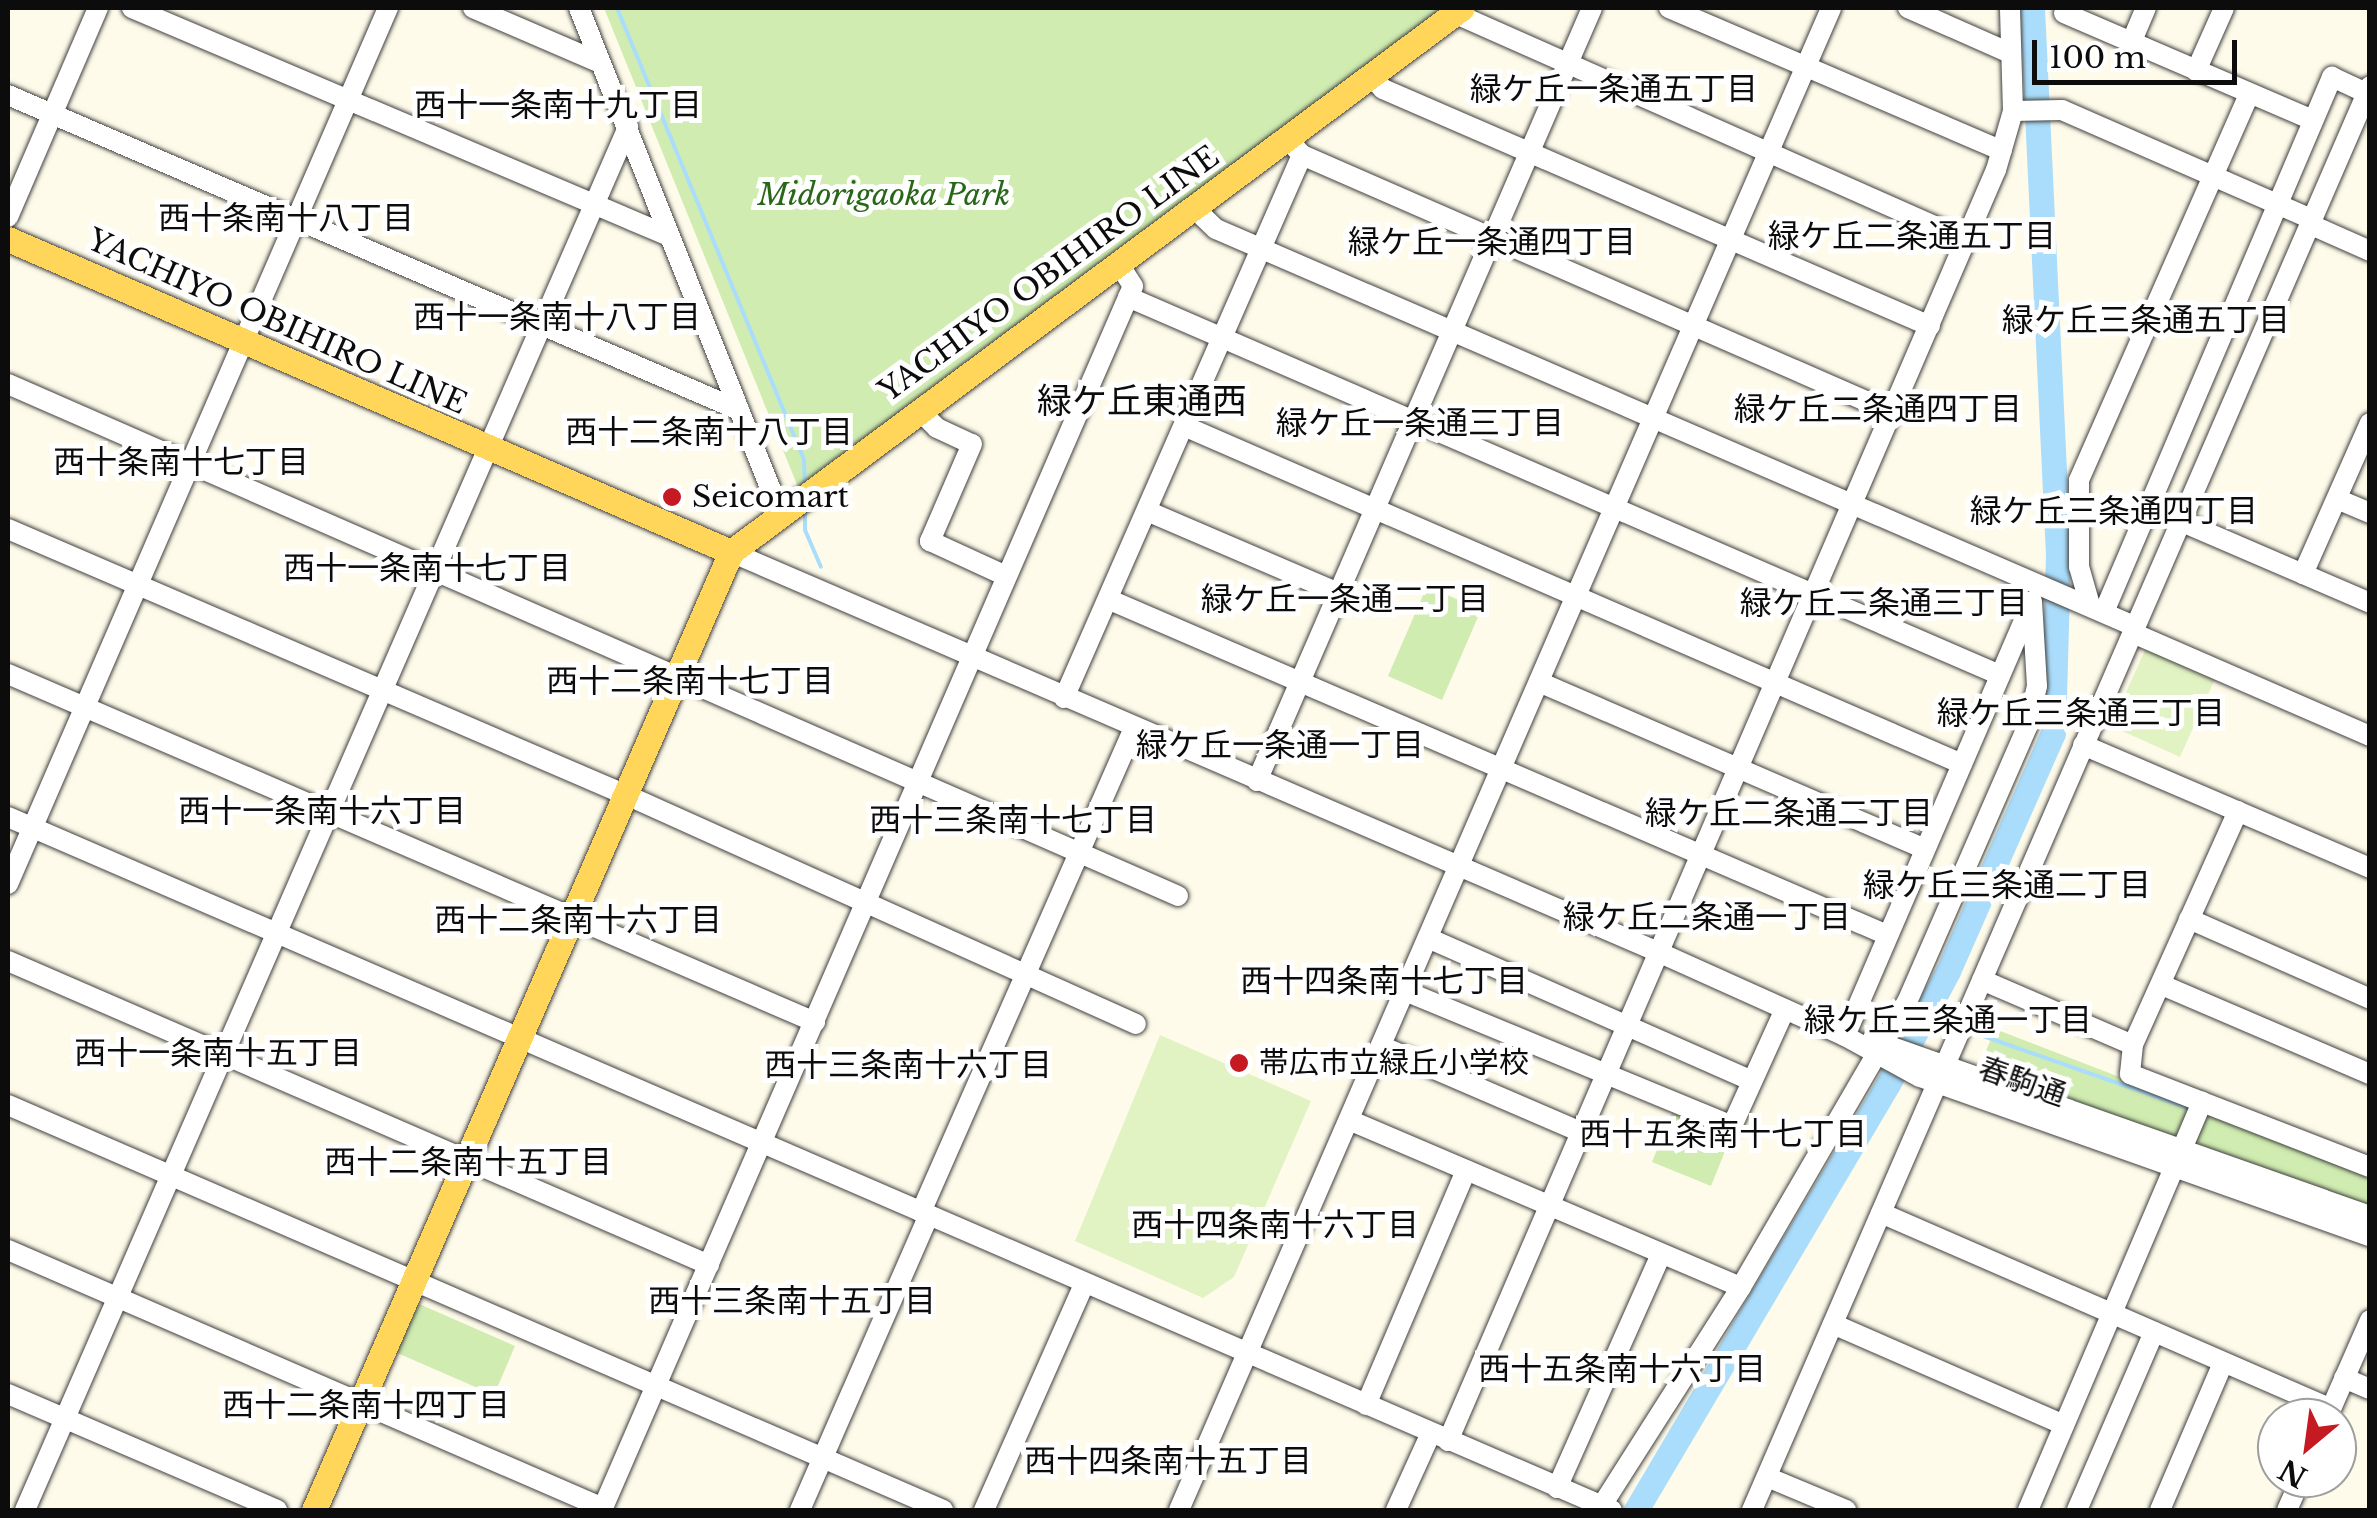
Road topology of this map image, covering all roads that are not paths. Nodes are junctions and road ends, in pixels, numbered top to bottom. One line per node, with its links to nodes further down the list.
1 (98, 8): 27 (street)
2 (132, 8): 25 (street)
3 (388, 8): 25 (street)
4 (474, 8): 17 (street)
5 (580, 8): 17 (street)
6 (1592, 8): 18 (street)
7 (1670, 8): 19 (street)
8 (1831, 8): 19 (street)
9 (1908, 8): 16 (street)
10 (2010, 8): 16 (street)
11 (2146, 8): 15 (street)
12 (2224, 8): 20 (street)
13 (1458, 10): 18 (street); 21 (main road, YACHIYO OBIHIRO LINE)
14 (2064, 13): 15 (street)
15 (2131, 42): 20 (street)
16 (2010, 53): 26 (street)
17 (602, 64): 29 (street)
18 (1567, 65): 32 (street); 33 (street)
19 (1806, 68): 31 (street); 33 (street)
20 (2196, 71): 23 (street)
21 (1370, 75): 30 (main road, YACHIYO OBIHIRO LINE); 32 (street)
22 (2368, 89): 28 (street); 40 (street)
23 (2249, 94): 28 (street); 34 (street)
24 (8, 95): 27 (street)
25 (347, 98): 35 (street); 39 (street)
26 (2017, 110): 31 (street); 34 (street)
27 (52, 114): 38 (street); 39 (street)
28 (2312, 120): 36 (street)
29 (628, 127): 35 (street); 41 (street)
30 (1294, 146): 37 (main road, YACHIYO OBIHIRO LINE); 43 (street); 46 (street)
31 (2002, 152): 44 (street)
32 (1529, 153): 43 (street); 45 (street)
33 (1769, 154): 44 (street); 45 (street)
34 (2210, 175): 36 (street); 86 (street)
35 (590, 204): 41 (street); 50 (street)
36 (2278, 204): 40 (street); 86 (street)
37 (1194, 208): 46 (street); 48 (main road, YACHIYO OBIHIRO LINE)
38 (8, 218)
39 (294, 220): 50 (street); 55 (street)
40 (2311, 221): 47 (street); 73 (street)
41 (669, 236): 57 (street)
42 (8, 239): 55 (main road, YACHIYO OBIHIRO LINE)
43 (1492, 240): 52 (street); 53 (street)
44 (1966, 240): 51 (street)
45 (1730, 241): 51 (street); 53 (street)
46 (1261, 248): 52 (street); 54 (street)
47 (2370, 251)
48 (1118, 264): 49 (street); 58 (main road, YACHIYO OBIHIRO LINE)
49 (1128, 296): 54 (street); 78 (street)
50 (539, 326): 57 (street); 64 (street)
51 (1930, 326): 59 (street)
52 (1453, 329): 60 (street); 61 (street)
53 (1693, 329): 59 (street); 60 (street)
54 (1222, 339): 61 (street); 63 (street)
55 (242, 342): 64 (main road, YACHIYO OBIHIRO LINE); 65 (street)
56 (8, 384): 65 (street)
57 (739, 410): 72 (street)
58 (920, 411): 72 (main road, YACHIYO OBIHIRO LINE); 78 (street)
59 (1892, 412): 67 (street)
60 (1654, 417): 67 (street); 69 (street)
61 (1413, 421): 68 (street); 69 (street)
62 (2370, 422): 66 (street)
63 (1184, 426): 68 (street); 70 (street)
64 (484, 449): 75 (main road, YACHIYO OBIHIRO LINE); 76 (street)
65 (190, 464): 76 (street); 79 (street)
66 (2337, 499): 71 (street); 77 (street)
67 (1852, 502): 80 (street); 82 (street)
68 (1376, 506): 81 (street); 83 (street)
69 (1614, 506): 82 (street); 83 (street)
70 (1148, 511): 81 (street); 84 (street)
71 (2370, 513)
72 (781, 514): 75 (main road, YACHIYO OBIHIRO LINE)
73 (2180, 521): 77 (street); 87 (street)
74 (8, 529): 79 (street)
75 (731, 552): 88 (street, 春駒通); 90 (main road)
76 (433, 568): 90 (street); 95 (street)
77 (2303, 574): 85 (street)
78 (1006, 576): 88 (street)
79 (138, 585): 95 (street); 97 (street)
80 (2037, 590): 86 (street); 91 (street); 139 (street)
81 (1338, 593): 94 (street)
82 (1813, 593): 91 (street); 92 (street)
83 (1577, 596): 92 (street); 93 (street)
84 (1110, 600): 94 (street); 96 (street)
85 (2370, 603)
86 (2090, 605): 87 (street)
87 (2135, 630): 99 (street); 100 (street)
88 (972, 657): 96 (street, 春駒通); 104 (street)
89 (8, 674): 97 (street)
90 (676, 674): 104 (street); 106 (main road)
91 (2000, 675): 101 (street)
92 (1776, 680): 101 (street); 102 (street)
93 (1540, 682): 102 (street); 103 (street)
94 (1300, 683): 103 (street); 105 (street)
95 (380, 690): 106 (street); 107 (street)
96 (1064, 698): 98 (street, 春駒通)
97 (86, 707): 107 (street); 110 (street)
98 (1134, 728): 105 (street, 春駒通); 112 (street)
99 (2370, 736)
100 (2083, 745): 108 (street); 127 (street)
101 (1962, 764): 111 (street)
102 (1738, 766): 111 (street); 113 (street)
103 (1501, 769): 113 (street); 114 (street)
104 (919, 780): 112 (street); 118 (street)
105 (1258, 781): 114 (street, 春駒通)
106 (624, 794): 118 (street); 119 (main road)
107 (328, 811): 119 (street); 121 (street)
108 (2238, 811): 115 (street); 120 (street)
109 (8, 817): 110 (street)
110 (32, 828): 116 (street); 121 (street)
111 (1924, 850): 122 (street)
112 (1080, 853): 117 (street); 126 (street)
113 (1700, 854): 122 (street); 124 (street)
114 (1459, 867): 123 (street); 124 (street, 春駒通)
115 (2370, 868)
116 (8, 884)
117 (1178, 896)
118 (867, 901): 126 (street); 132 (street)
119 (574, 916): 132 (street); 136 (main road)
120 (2188, 919): 128 (street); 130 (street)
121 (276, 932): 136 (street); 140 (street)
122 (1888, 935): 135 (street)
123 (1428, 938): 129 (street); 134 (street)
124 (1658, 952): 131 (street, 春駒通); 134 (street)
125 (8, 961): 140 (street)
126 (1029, 974): 133 (street); 157 (street)
127 (1982, 980): 138 (street); 141 (street)
128 (2162, 984): 138 (street); 142 (street)
129 (1405, 991): 137 (street); 143 (street)
130 (2370, 999)
131 (1786, 1009): 135 (street, 春駒通); 144 (street)
132 (814, 1022): 149 (street)
133 (1136, 1024)
134 (1629, 1025): 143 (street); 144 (street)
135 (1846, 1036): 139 (street, 春駒通)
136 (520, 1037): 149 (street); 151 (main road)
137 (1382, 1046): 147 (street); 148 (street)
138 (2134, 1046): 145 (street)
139 (1884, 1052): 141 (street, 春駒通); 165 (street)
140 (222, 1055): 151 (street); 154 (street)
141 (1932, 1072): 150 (street, 春駒通); 156 (street)
142 (2370, 1074)
143 (1608, 1076): 144 (street); 148 (street)
144 (1752, 1081)
145 (2202, 1102): 150 (street); 152 (street)
146 (8, 1105): 154 (street)
147 (1349, 1120): 153 (street); 171 (street)
148 (1582, 1133): 155 (street)
149 (761, 1142): 157 (street); 162 (street)
150 (2178, 1158): 158 (street, 春駒通); 159 (street, 春駒通); 167 (street)
151 (466, 1161): 162 (street); 163 (main road)
152 (2370, 1167)
153 (1466, 1170): 155 (street); 180 (street)
154 (170, 1176): 163 (street); 166 (street)
155 (1550, 1206): 161 (street); 183 (street)
156 (1881, 1213): 167 (street); 169 (street)
157 (925, 1214): 164 (street); 184 (street)
158 (2370, 1216)
159 (2370, 1236)
160 (8, 1250): 166 (street)
161 (1661, 1254): 165 (street); 186 (street)
162 (709, 1265): 174 (street)
163 (412, 1281): 174 (street); 179 (main road)
164 (1084, 1284): 171 (street); 195 (street)
165 (1740, 1286): 188 (street)
166 (118, 1298): 179 (street); 181 (street)
167 (2111, 1313): 170 (street); 182 (street)
168 (2370, 1320): 173 (street)
169 (1834, 1324): 182 (street); 185 (street)
170 (2154, 1332): 172 (street); 200 (street)
171 (1247, 1353): 180 (street); 196 (street)
172 (2223, 1363): 177 (street); 201 (street)
173 (2344, 1378): 175 (street); 178 (street)
174 (656, 1387): 184 (street); 187 (street)
175 (2370, 1389)
176 (8, 1394): 181 (street)
177 (2296, 1398)
178 (2336, 1398)
179 (362, 1402): 187 (street); 192 (main road)
180 (1366, 1405): 183 (street)
181 (66, 1420): 190 (street); 191 (street)
182 (2064, 1425): 189 (street)
183 (1439, 1437): 186 (street); 197 (street)
184 (822, 1458): 193 (street); 194 (street)
185 (1767, 1477): 198 (street); 199 (street)
186 (1558, 1488): 188 (street)
187 (603, 1509)
188 (1606, 1509)
189 (2034, 1509)
190 (26, 1510)
191 (277, 1510)
192 (314, 1510)
193 (800, 1510)
194 (943, 1510)
195 (984, 1510)
196 (1179, 1510)
197 (1396, 1510)
198 (1752, 1510)
199 (1846, 1510)
200 (2076, 1510)
201 (2160, 1510)

